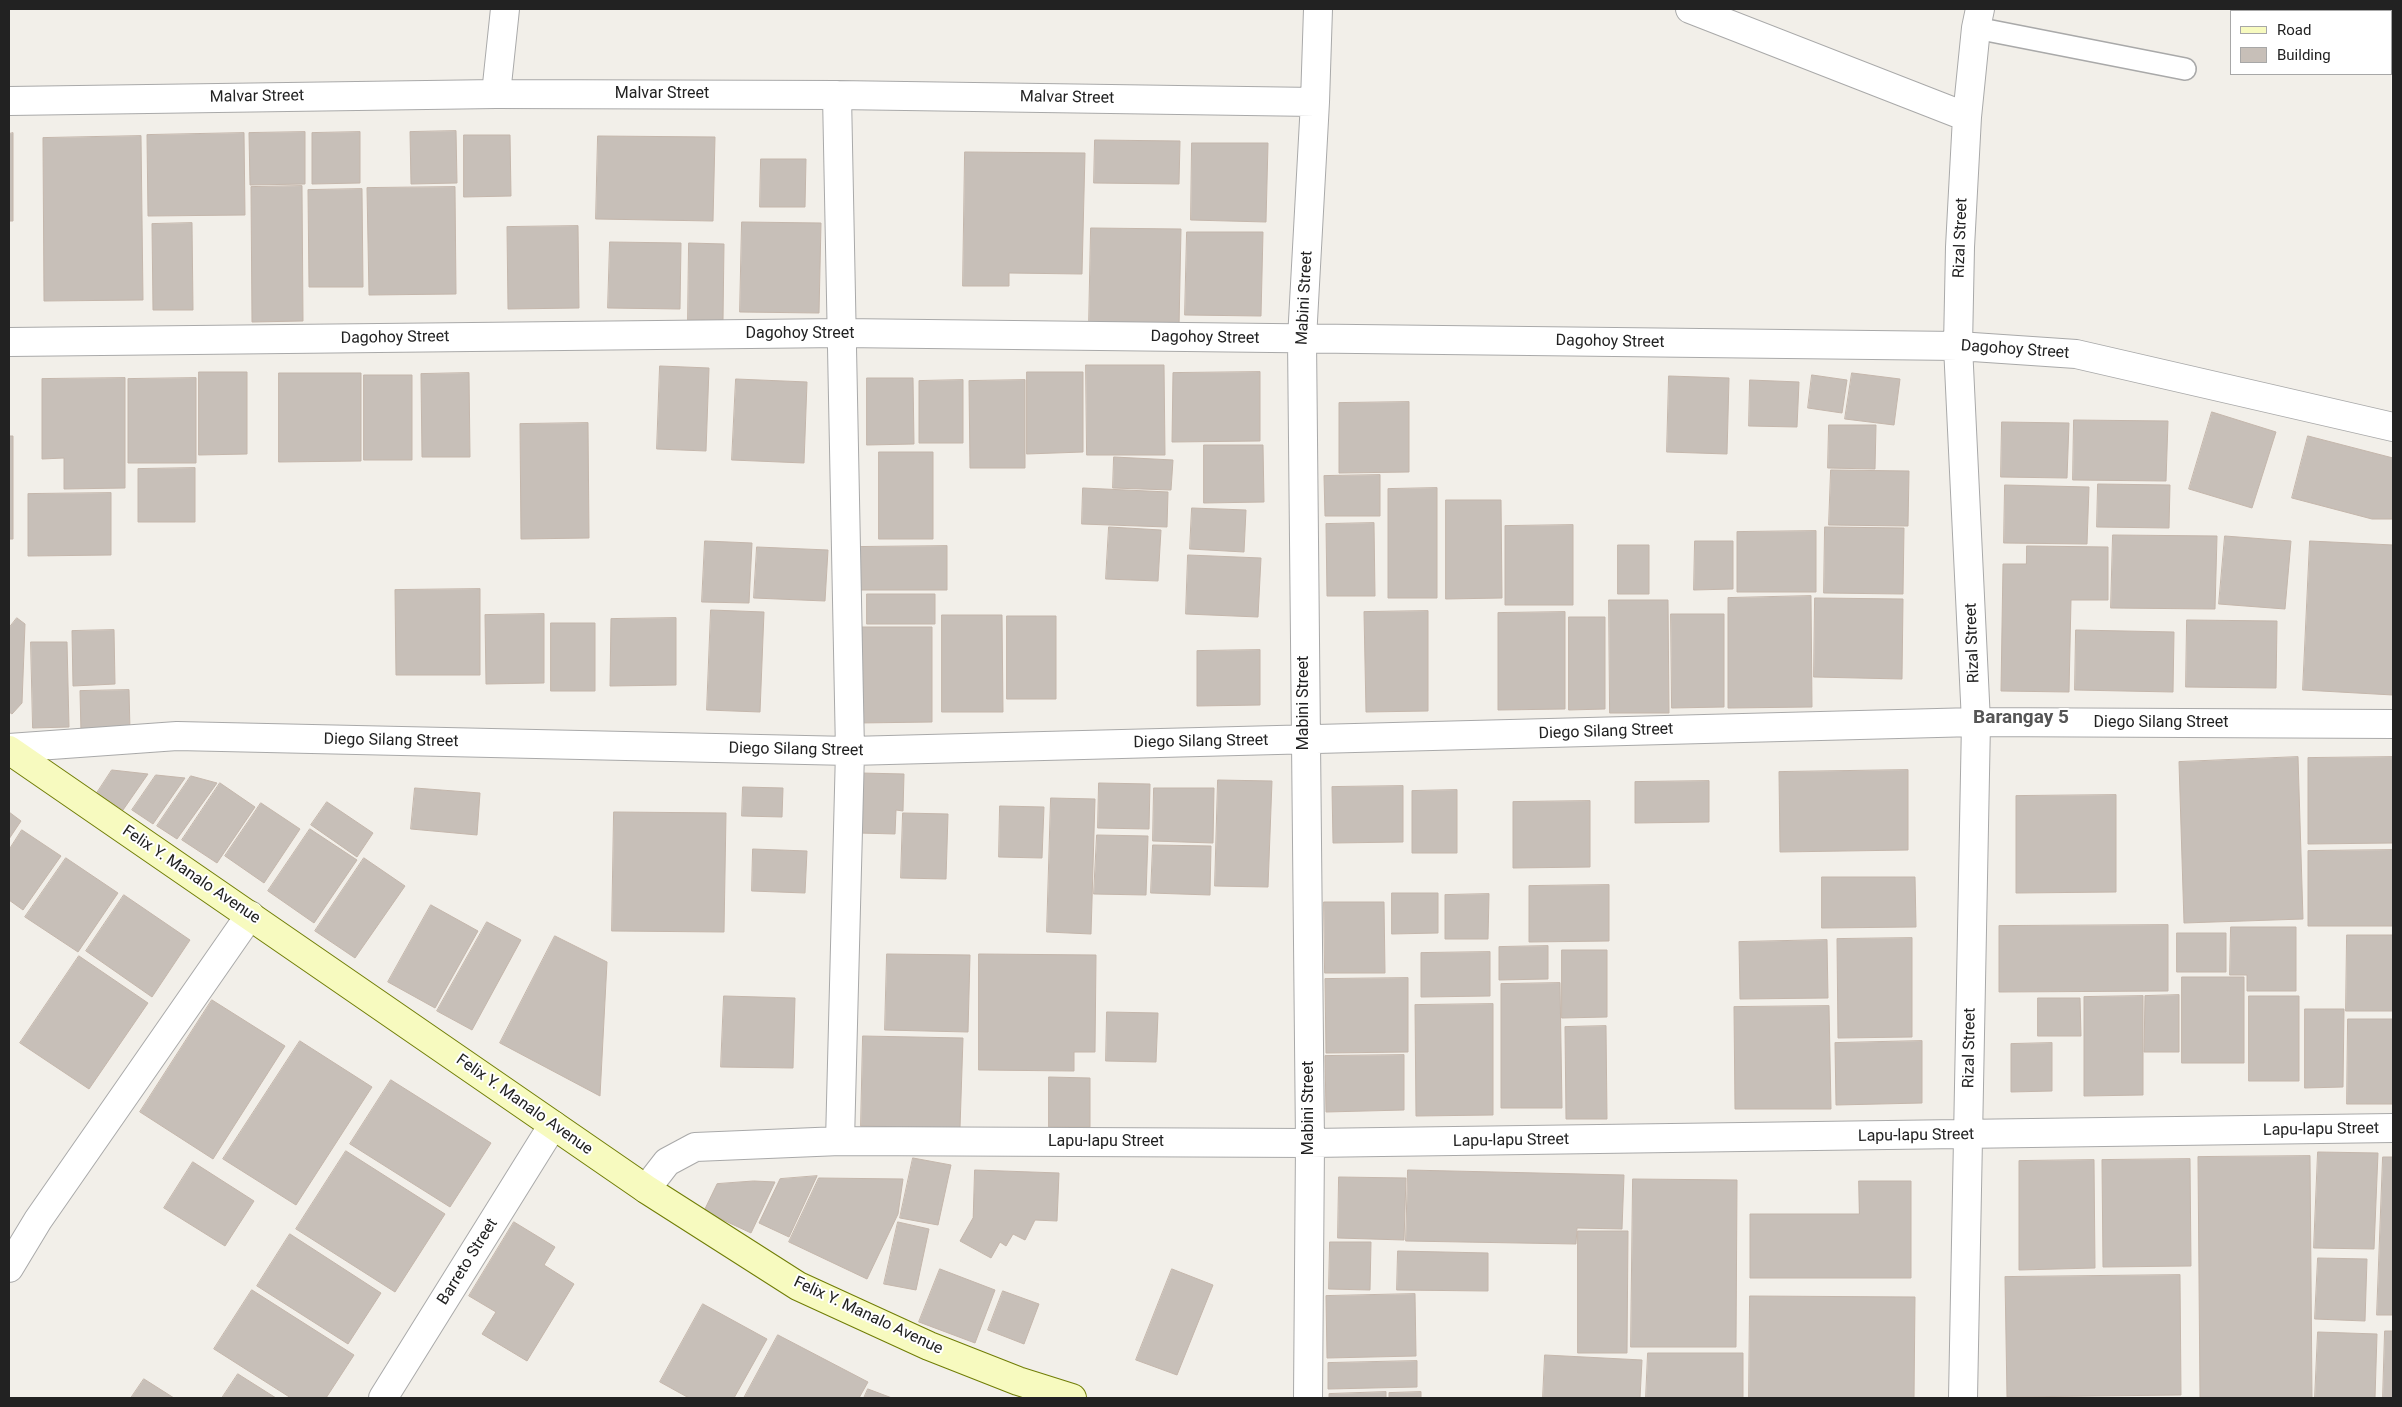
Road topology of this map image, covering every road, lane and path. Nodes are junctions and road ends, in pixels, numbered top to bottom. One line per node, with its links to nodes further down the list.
1 (505, 9): 6 (street)
2 (1318, 9): 9 (street, Mabini Street)
3 (1690, 9): 10 (street)
4 (1978, 19): 5 (lane); 10 (street, Rizal Street)
5 (2185, 69)
6 (496, 94): 7 (street, Malvar Street); 8 (street, Malvar Street)
7 (837, 95): 9 (street, Malvar Street); 11 (street)
8 (9, 100)
9 (1315, 102): 12 (street, Mabini Street)
10 (1967, 117): 14 (street, Rizal Street)
11 (842, 333): 12 (street, Dagohoy Street); 13 (street, Dagohoy Street); 20 (street)
12 (1302, 339): 14 (street, Dagohoy Street); 18 (street, Mabini Street)
13 (9, 342)
14 (1958, 346): 15 (street, Dagohoy Street); 16 (street, Rizal Street)
15 (2393, 426)
16 (1976, 722): 17 (street, Diego Silang Street); 18 (street, Diego Silang Street); 24 (street, Rizal Street)
17 (2393, 724)
18 (1304, 740): 20 (street, Diego Silang Street); 26 (street, Mabini Street)
19 (9, 749): 20 (street, Diego Silang Street); 21 (main road, Felix Y. Manalo Avenue)
20 (850, 751): 25 (street)
21 (250, 916): 22 (main road, Felix Y. Manalo Avenue); 28 (street)
22 (553, 1125): 27 (main road, Felix Y. Manalo Avenue); 30 (street, Barreto Street)
23 (2393, 1128): 24 (street, Lapu-lapu Street)
24 (1968, 1135): 26 (street, Lapu-lapu Street); 33 (street, Rizal Street)
25 (840, 1141): 26 (street, Lapu-lapu Street); 27 (street, Lapu-lapu Street)
26 (1310, 1143): 32 (street, Mabini Street)
27 (646, 1189): 29 (main road, Felix Y. Manalo Avenue)
28 (9, 1268)
29 (1016, 1390): 31 (main road, Felix Y. Manalo Avenue)
30 (383, 1398)
31 (1072, 1398)
32 (1308, 1398)
33 (1964, 1398)

